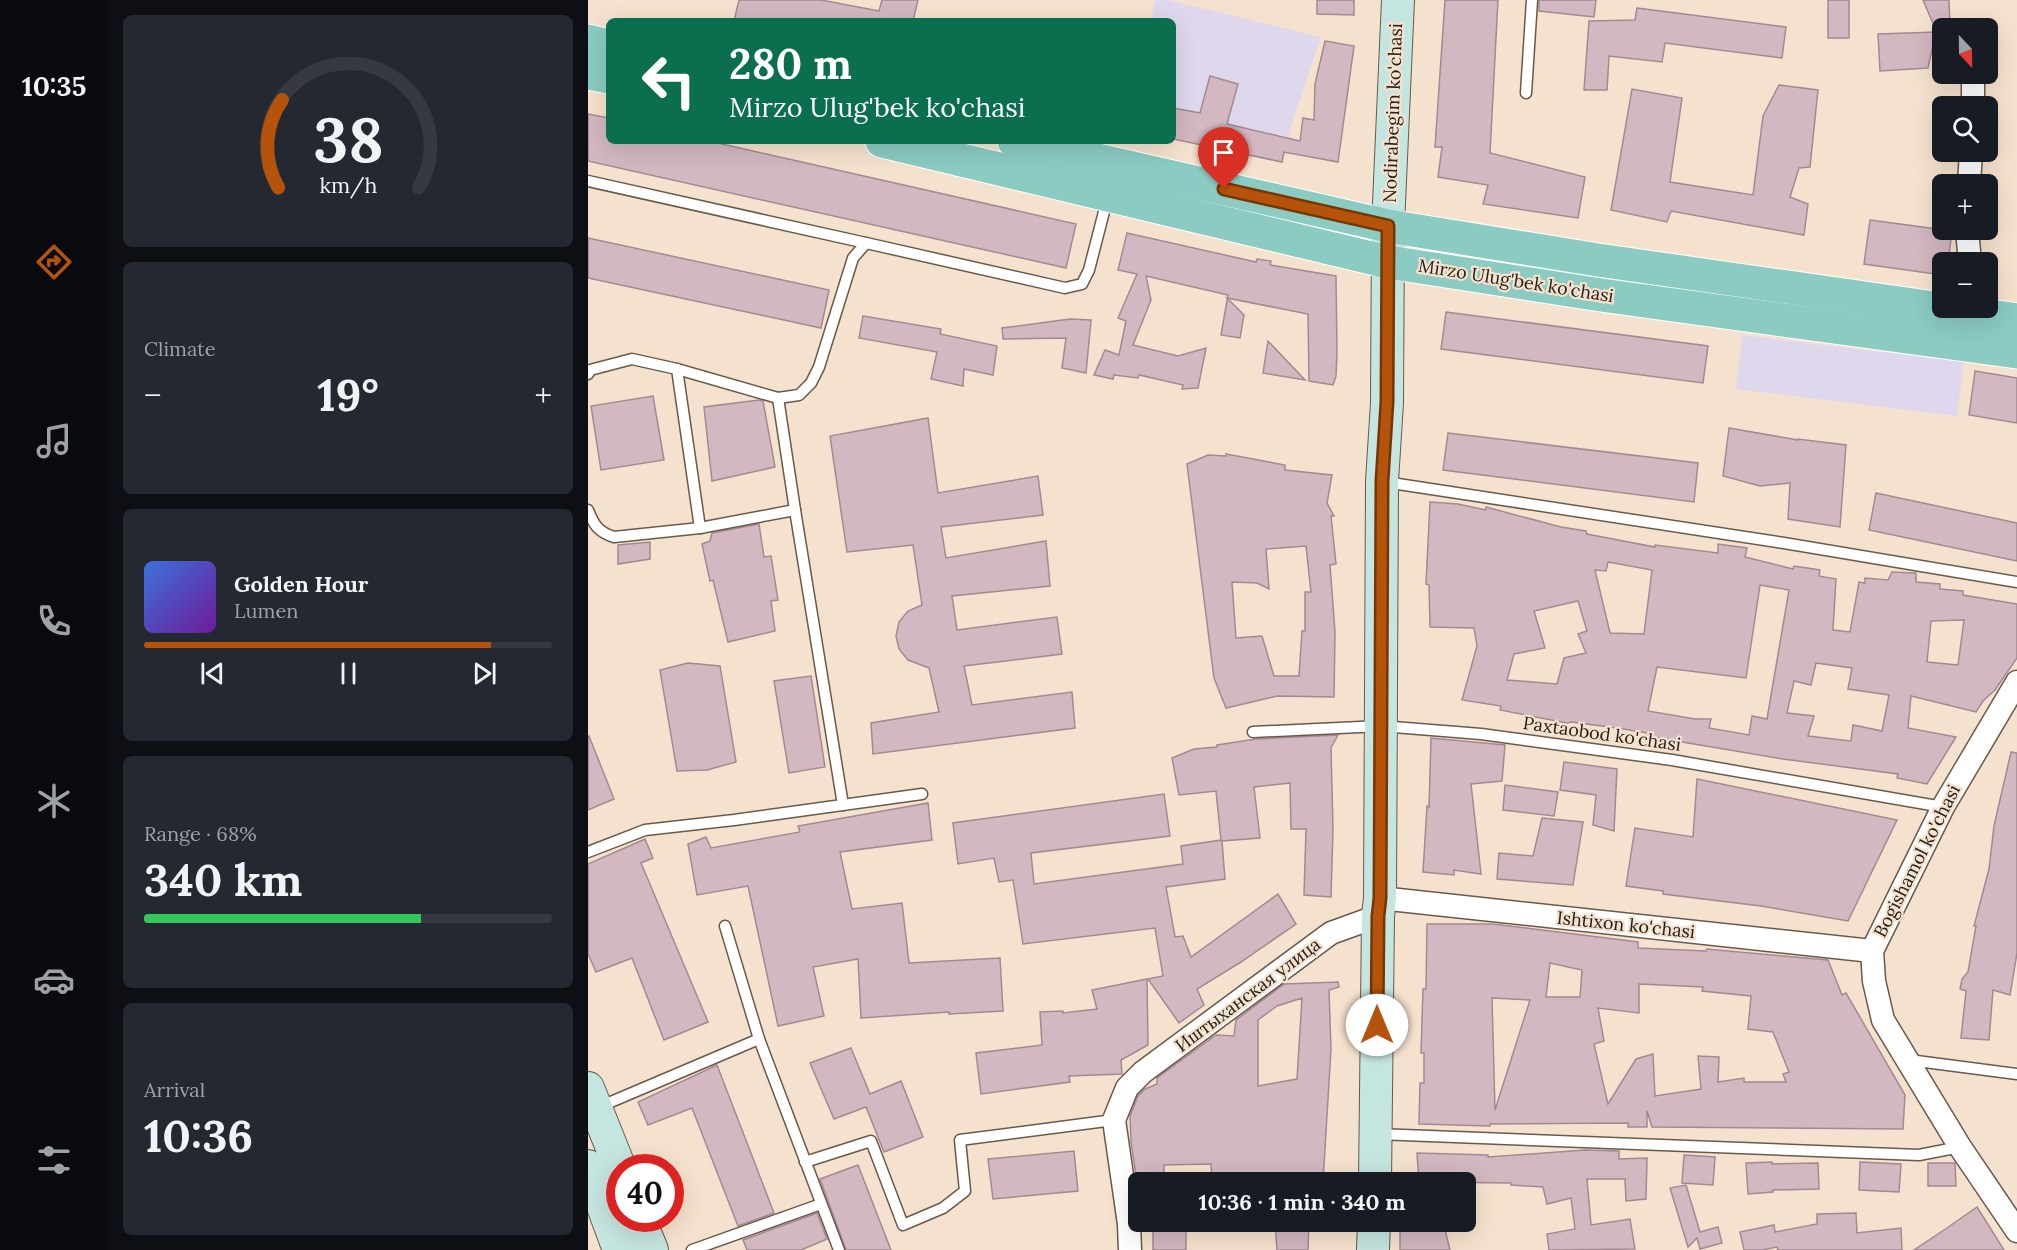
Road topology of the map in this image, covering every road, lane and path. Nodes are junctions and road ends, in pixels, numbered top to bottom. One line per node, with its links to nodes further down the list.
1 (1398, 0): 12 (street, Nodirabegim ko'chasi)
2 (1532, 0): 7 (lane)
3 (588, 41): 4 (main road)
4 (606, 45)
5 (588, 73): 6 (main road)
6 (606, 76)
7 (1526, 93)
8 (895, 144): 11 (main road, Mirzo Ulug'bek ko'chasi)
9 (1027, 144): 12 (main road, Mirzo Ulug'bek ko'chasi)
10 (588, 181): 13 (lane)
11 (1108, 194): 13 (lane); 14 (main road, Mirzo Ulug'bek ko'chasi)
12 (1388, 226): 14 (street, Nodirabegim ko'chasi); 15 (main road, Mirzo Ulug'bek ko'chasi)
13 (866, 243): 21 (lane)
14 (1388, 262): 18 (main road, Mirzo Ulug'bek ko'chasi); 22 (street, Nodirabegim ko'chasi)
15 (1932, 305)
16 (1998, 316): 17 (main road, Mirzo Ulug'bek ko'chasi)
17 (2017, 320)
18 (2017, 352)
19 (676, 369): 20 (lane); 21 (lane); 25 (lane)
20 (588, 374)
21 (778, 398): 24 (lane)
22 (1382, 481): 26 (lane); 28 (street, Nodirabegim ko'chasi)
23 (588, 510): 25 (lane)
24 (795, 510): 25 (lane); 31 (lane)
25 (700, 528)
26 (2017, 582)
27 (2017, 682): 32 (street, Bogishamol ko'chasi)
28 (1381, 726): 29 (lane, Paxtaobod ko'chasi); 32 (lane, Paxtaobod ko'chasi); 34 (street, Nodirabegim ko'chasi)
29 (1254, 732)
30 (922, 794): 31 (lane)
31 (843, 805): 33 (lane)
32 (1943, 807): 36 (street, Bogishamol ko'chasi)
33 (588, 852)
34 (1379, 907): 36 (street, Ishtixon ko'chasi); 41 (street, Иштыханская улица); 42 (street, Nodirabegim ko'chasi)
35 (725, 926): 37 (lane)
36 (1872, 951): 38 (street, Bogishamol ko'chasi)
37 (759, 1039): 40 (lane); 45 (lane)
38 (1905, 1060): 39 (lane); 43 (street, Bogishamol ko'chasi)
39 (2017, 1074)
40 (592, 1098): 44 (street)
41 (1114, 1120): 45 (lane); 56 (street)
42 (1377, 1134): 43 (lane); 47 (street, Nodirabegim ko'chasi)
43 (1960, 1147): 49 (street, Bogishamol ko'chasi)
44 (614, 1154)
45 (805, 1162): 48 (lane)
46 (588, 1166): 52 (street)
47 (1375, 1172)
48 (821, 1204): 54 (lane); 55 (lane)
49 (2017, 1231)
50 (645, 1232): 53 (street)
51 (1374, 1232): 57 (street)
52 (619, 1250)
53 (652, 1250)
54 (692, 1250)
55 (839, 1250)
56 (1130, 1250)
57 (1373, 1250)

